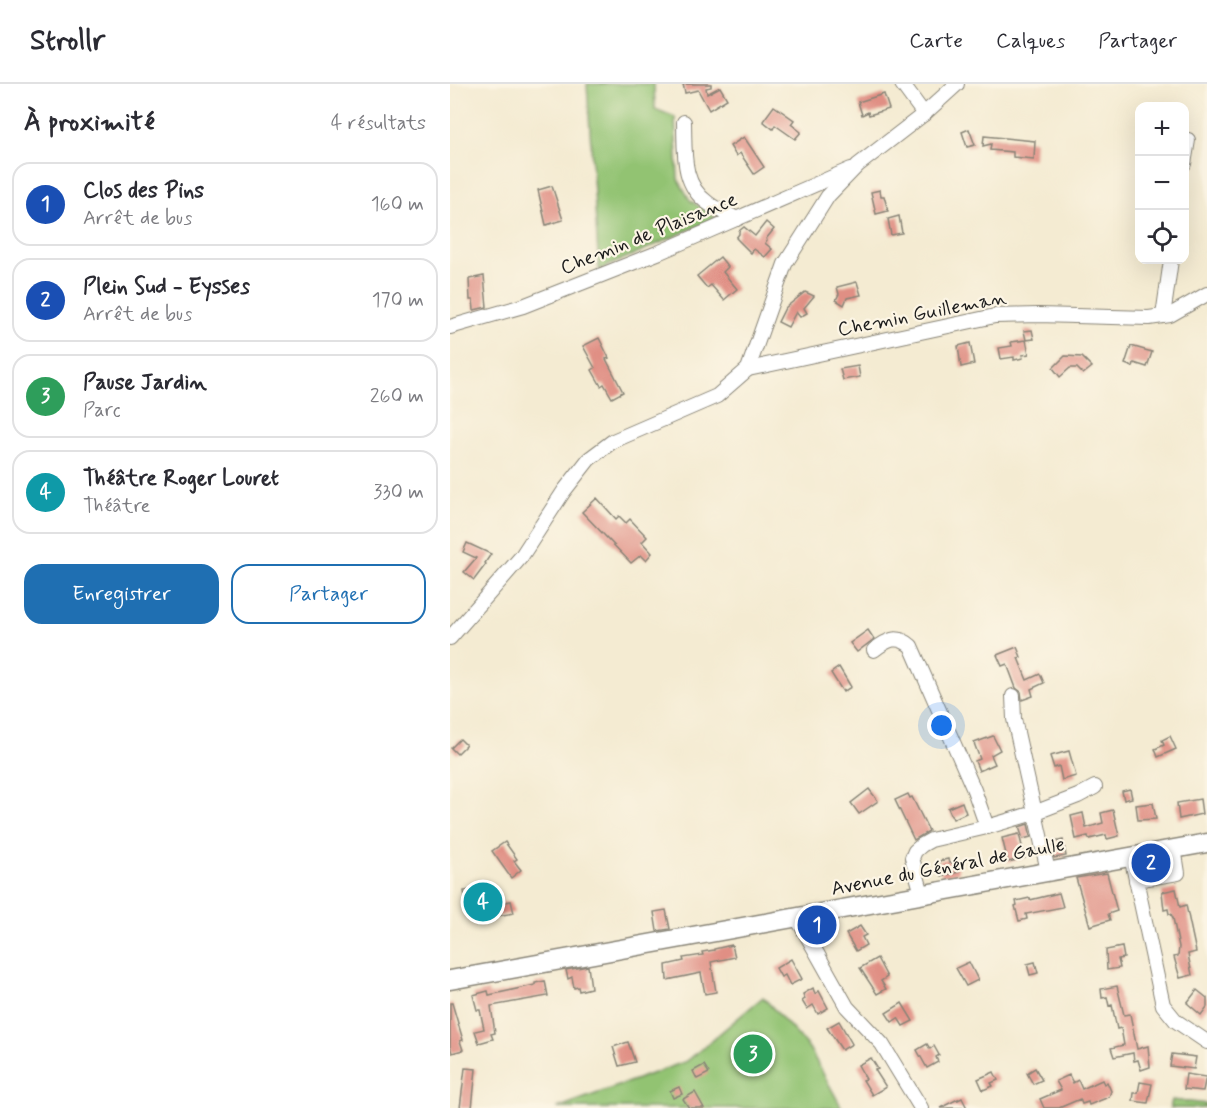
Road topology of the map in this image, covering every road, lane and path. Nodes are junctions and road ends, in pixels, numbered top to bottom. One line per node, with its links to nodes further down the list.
1 (902, 84): 3 (street)
2 (957, 84): 3 (street)
3 (924, 114): 5 (street)
4 (684, 122): 6 (street)
5 (858, 165): 6 (street, Chemin de Plaisance); 11 (street)
6 (737, 219): 10 (street, Chemin de Plaisance)
7 (1170, 264): 9 (street)
8 (1207, 294): 9 (street, Chemin Guilleman)
9 (1163, 316): 11 (street, Chemin Guilleman)
10 (450, 327)
11 (748, 369): 12 (street)
12 (450, 638)
13 (874, 650): 17 (street)
14 (1013, 696): 16 (street)
15 (1095, 788): 16 (street)
16 (1034, 813): 17 (street); 21 (street)
17 (987, 827): 23 (street)
18 (1207, 843): 19 (main road, Avenue du Général de Gaulle)
19 (1174, 848): 20 (main road, Avenue du Général de Gaulle); 22 (street)
20 (1131, 856): 21 (main road, Avenue du Général de Gaulle); 22 (street)
21 (1048, 871): 23 (main road, Avenue du Général de Gaulle)
22 (1136, 880): 26 (street)
23 (922, 894): 24 (main road, Avenue du Général de Gaulle)
24 (796, 918): 25 (main road, Avenue du Général de Gaulle); 27 (street)
25 (450, 980)
26 (1207, 1042)
27 (921, 1108)

